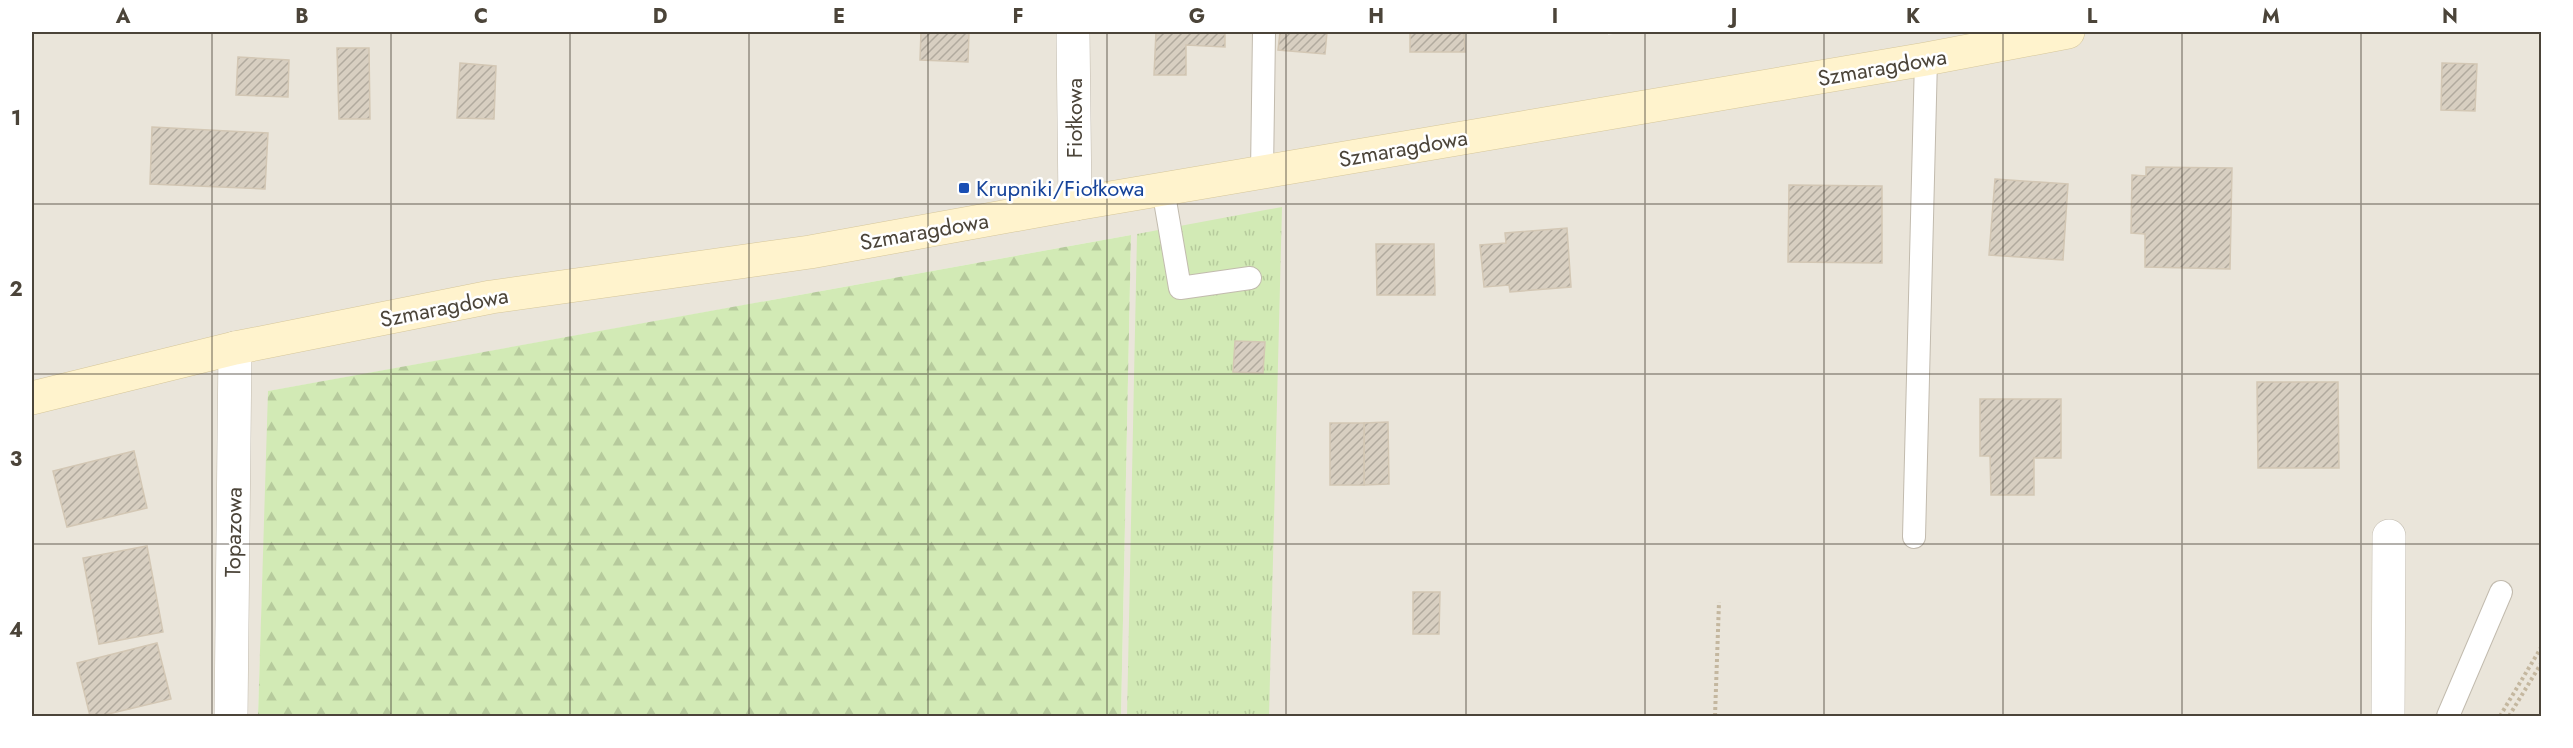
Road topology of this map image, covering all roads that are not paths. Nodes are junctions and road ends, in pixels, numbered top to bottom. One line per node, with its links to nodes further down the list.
1 (1073, 32): 8 (street, Fiołkowa)
2 (1264, 32): 6 (lane)
3 (2068, 32): 4 (street, Szmaragdowa)
4 (2025, 36): 5 (street, Szmaragdowa)
5 (1926, 60): 6 (street, Szmaragdowa); 13 (lane)
6 (1262, 172): 7 (street, Szmaragdowa)
7 (1163, 189): 8 (street, Szmaragdowa); 9 (lane)
8 (1075, 204): 10 (street, Szmaragdowa)
9 (1250, 278)
10 (235, 348): 11 (street, Szmaragdowa); 15 (street, Topazowa)
11 (32, 398)
12 (2389, 536): 16 (street)
13 (1914, 537)
14 (2501, 592): 17 (lane)
15 (231, 717)
16 (2388, 717)
17 (2448, 717)

